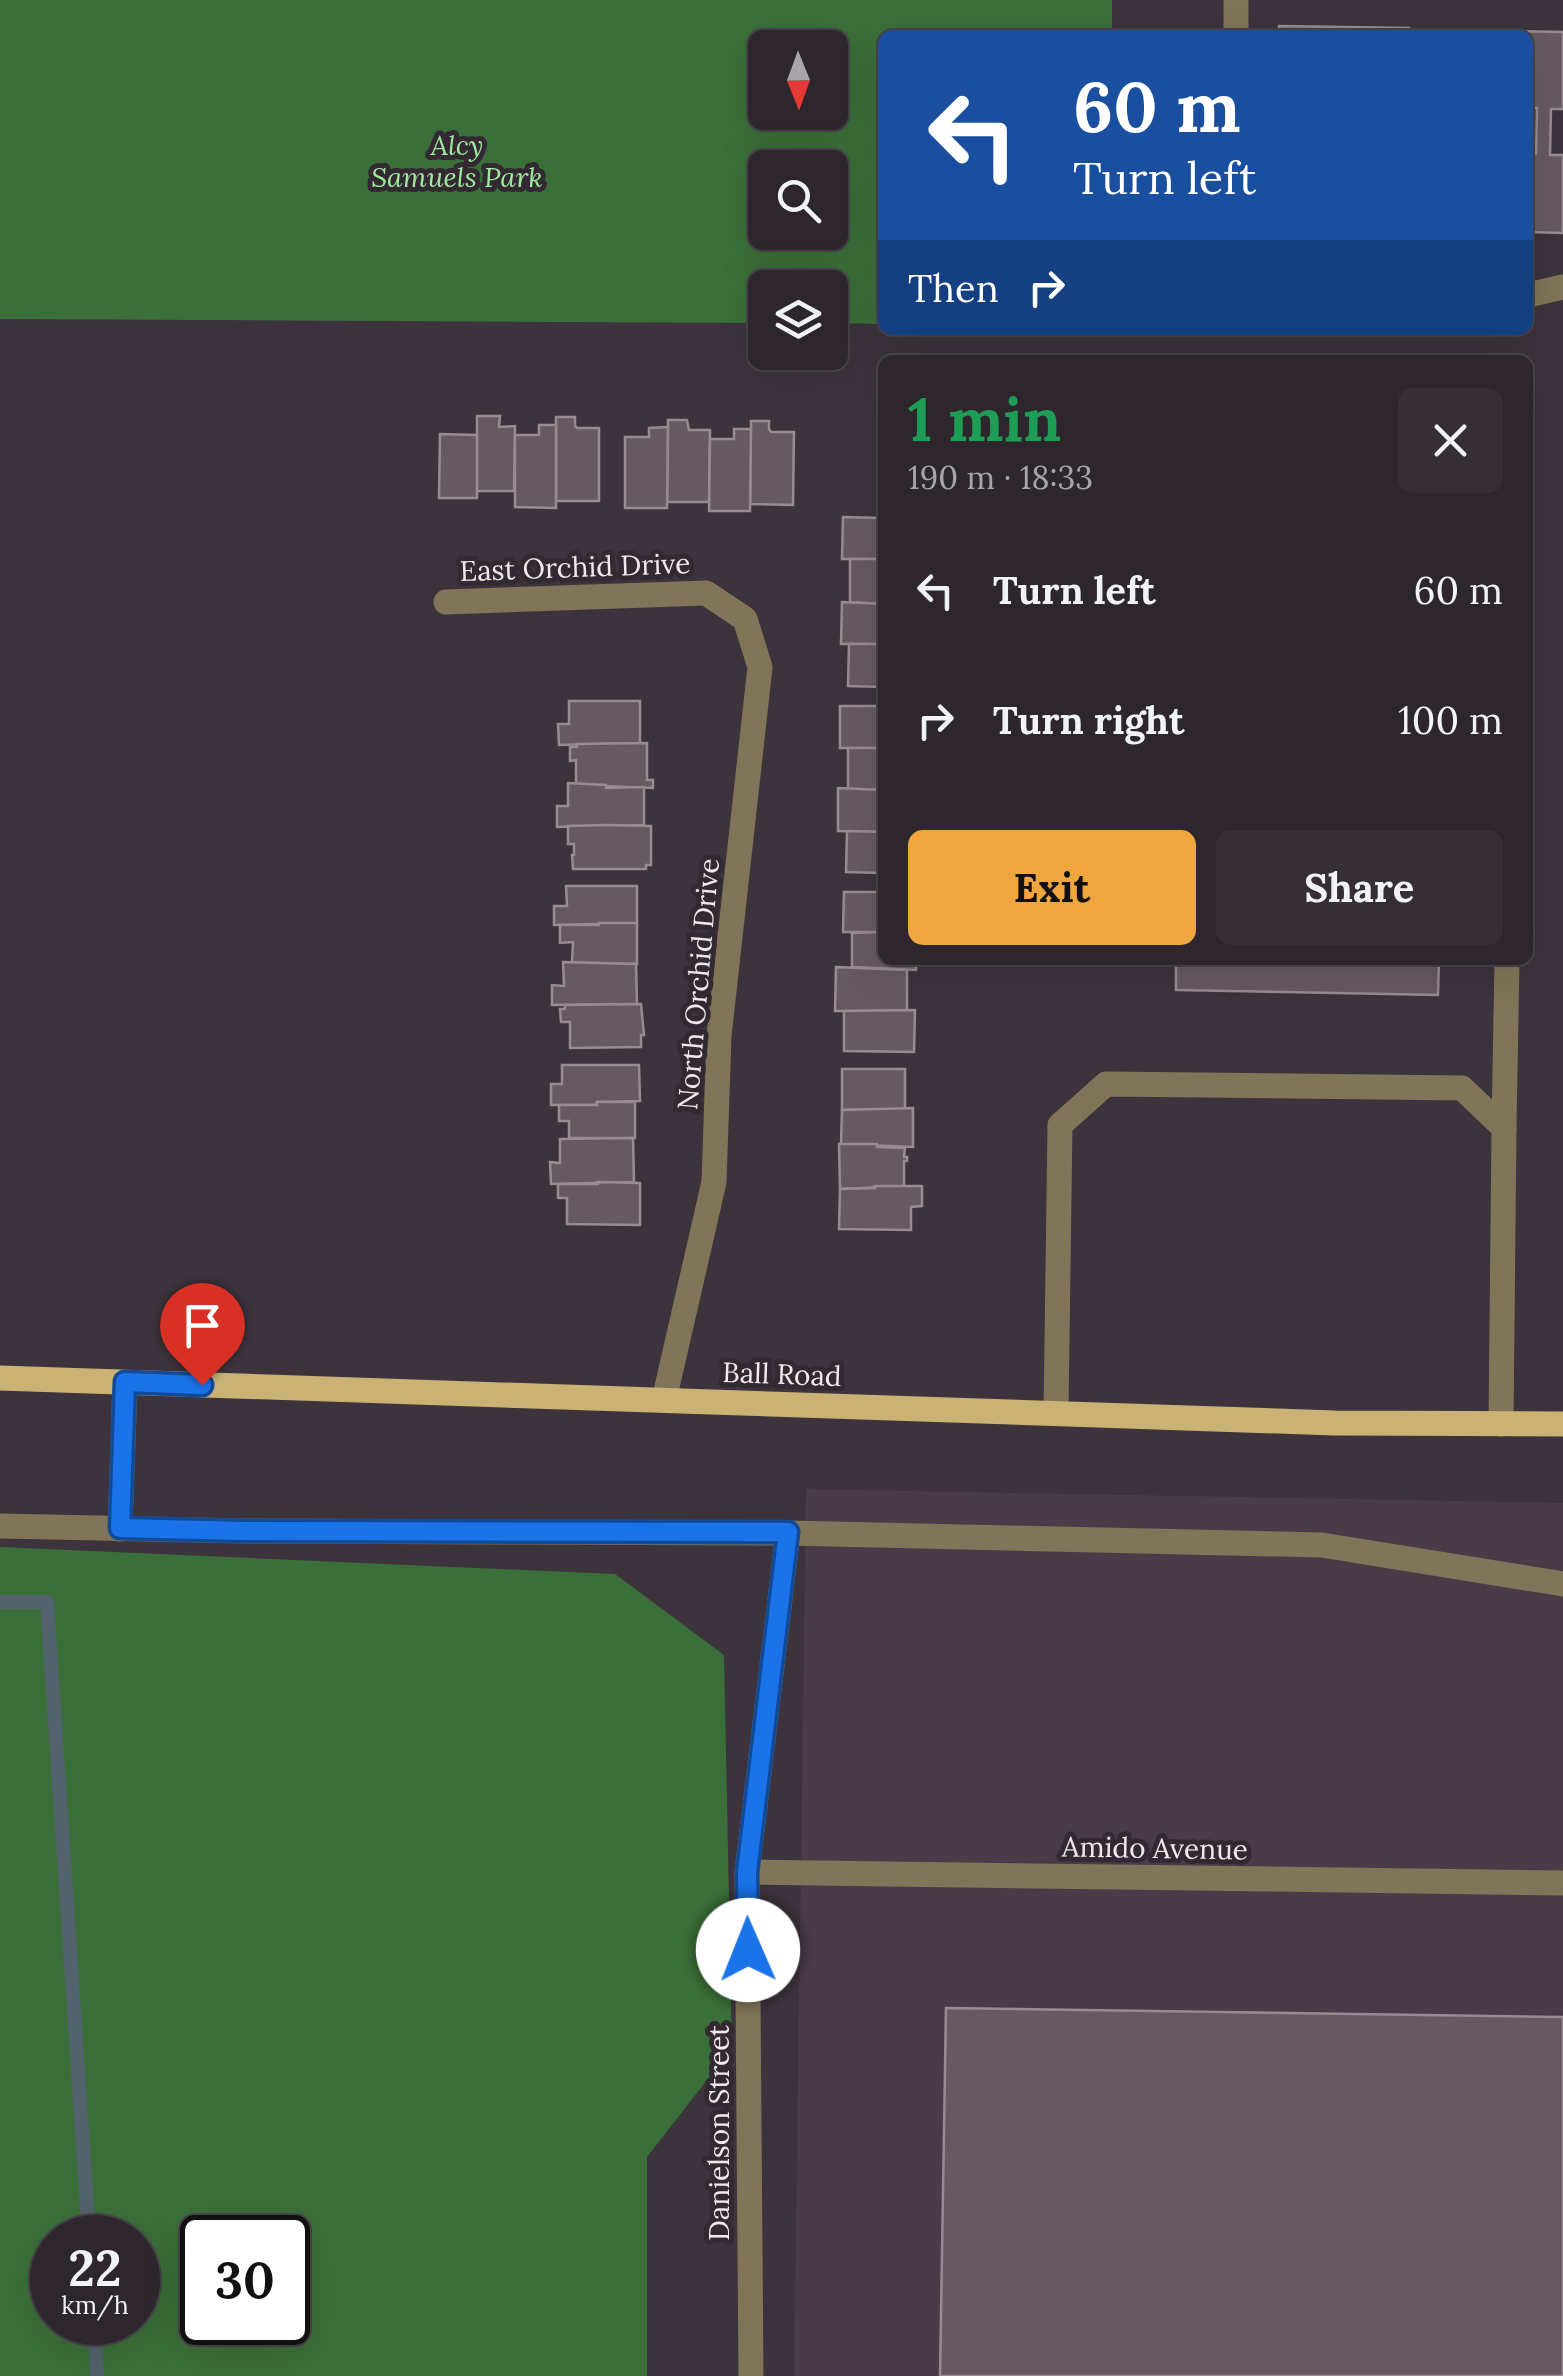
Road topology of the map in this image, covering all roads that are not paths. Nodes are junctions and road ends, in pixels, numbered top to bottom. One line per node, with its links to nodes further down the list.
1 (1236, 0): 2 (street)
2 (1236, 30)
3 (1563, 287): 4 (street)
4 (1533, 294)
5 (706, 593): 6 (street, East Orchid Drive); 11 (street, North Orchid Drive)
6 (446, 602)
7 (1507, 965): 8 (street)
8 (1504, 1128): 12 (street); 13 (street)
9 (0, 1378): 10 (main road, Ball Road)
10 (125, 1382): 11 (main road, Ball Road); 16 (street)
11 (664, 1400): 12 (main road, Ball Road)
12 (1056, 1414): 13 (main road, Ball Road)
13 (1500, 1424): 14 (main road, Ball Road)
14 (1563, 1424)
15 (0, 1526): 16 (street)
16 (120, 1528): 17 (street)
17 (788, 1532): 18 (street); 19 (street, Danielson Street)
18 (1563, 1584)
19 (747, 1872): 20 (street, Amido Avenue); 21 (street, Danielson Street)
20 (1563, 1883)
21 (751, 2376)

